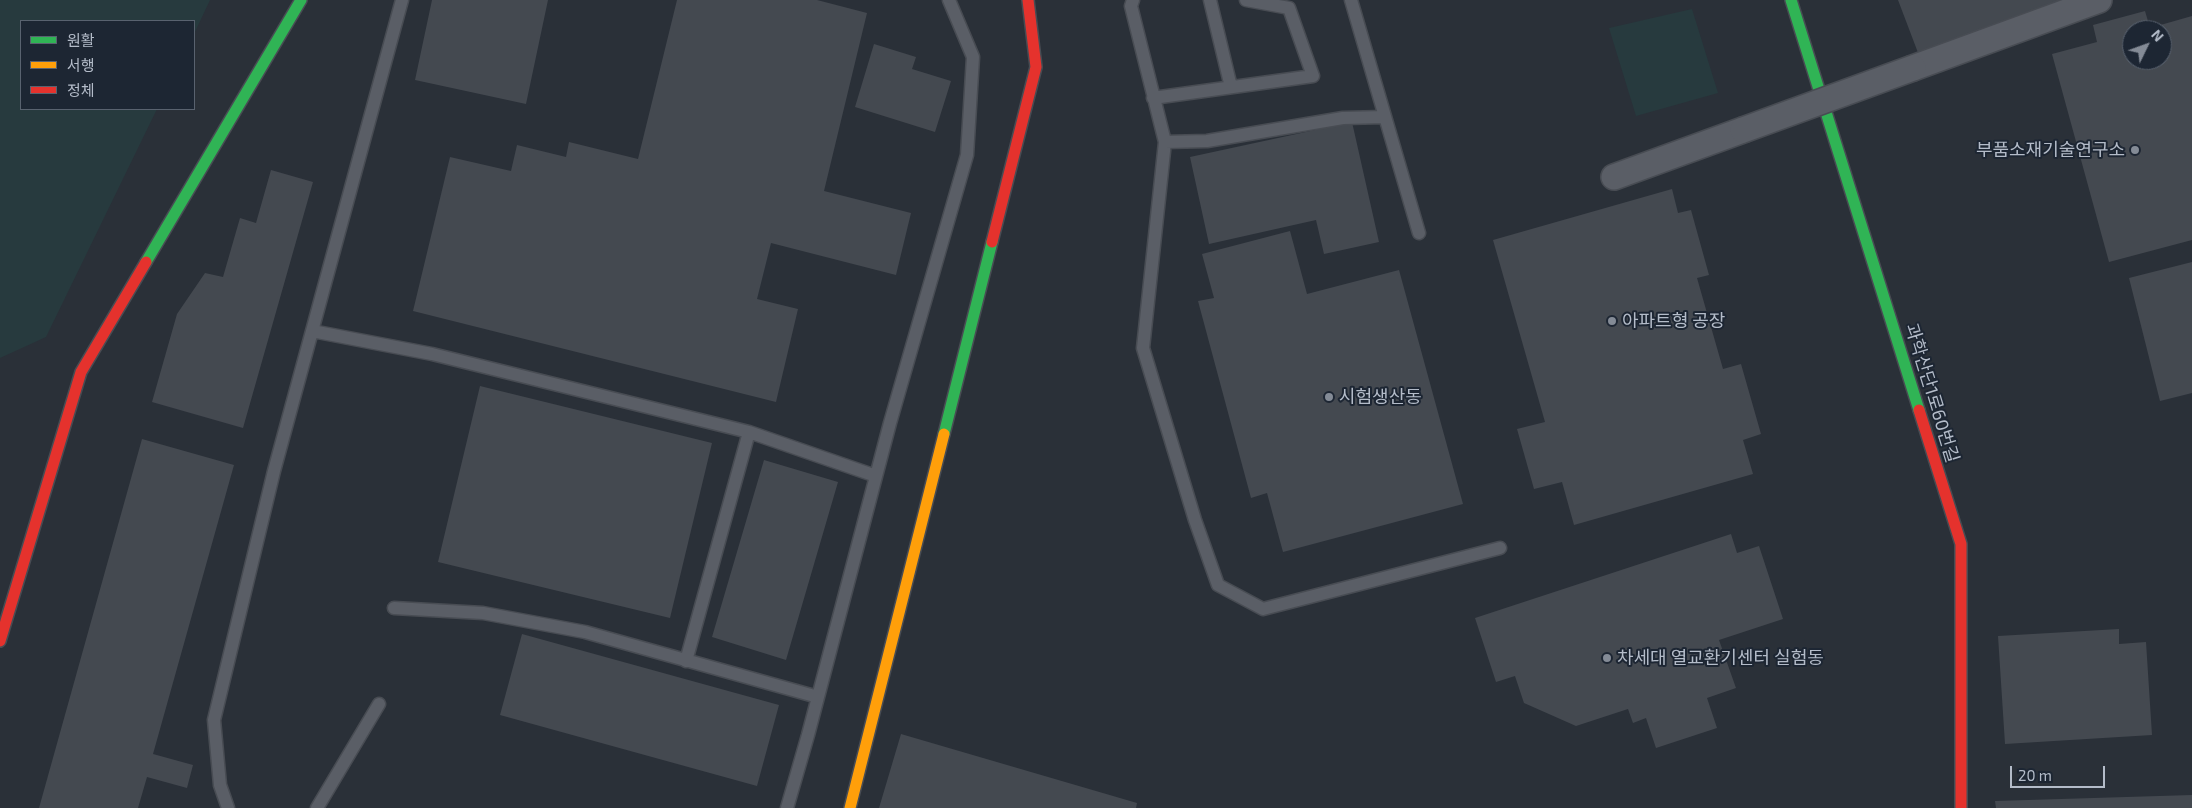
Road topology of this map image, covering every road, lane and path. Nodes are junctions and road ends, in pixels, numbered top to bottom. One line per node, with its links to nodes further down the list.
1 (301, 0): 22 (street)
2 (402, 0): 17 (lane)
3 (950, 0): 19 (lane)
4 (1028, 0): 29 (street)
5 (1133, 0): 12 (lane)
6 (1210, 0): 11 (lane)
7 (1246, 0): 11 (lane)
8 (1351, 0): 13 (lane)
9 (1791, 0): 30 (street, 과학산단1로60번길)
10 (2099, 0): 15 (street, bridge)
11 (1231, 87): 12 (lane)
12 (1153, 98): 14 (lane)
13 (1386, 117): 14 (lane); 16 (lane)
14 (1165, 142): 20 (lane)
15 (1614, 177)
16 (1419, 232)
17 (312, 331): 18 (lane); 26 (lane)
18 (749, 432): 19 (lane); 23 (lane)
19 (876, 476): 24 (lane)
20 (1500, 548)
21 (394, 608): 23 (lane)
22 (0, 641)
23 (686, 661): 24 (lane)
24 (818, 697): 28 (lane)
25 (378, 704): 27 (lane)
26 (228, 808)
27 (317, 808)
28 (787, 808)
29 (850, 808)
30 (1961, 808)

